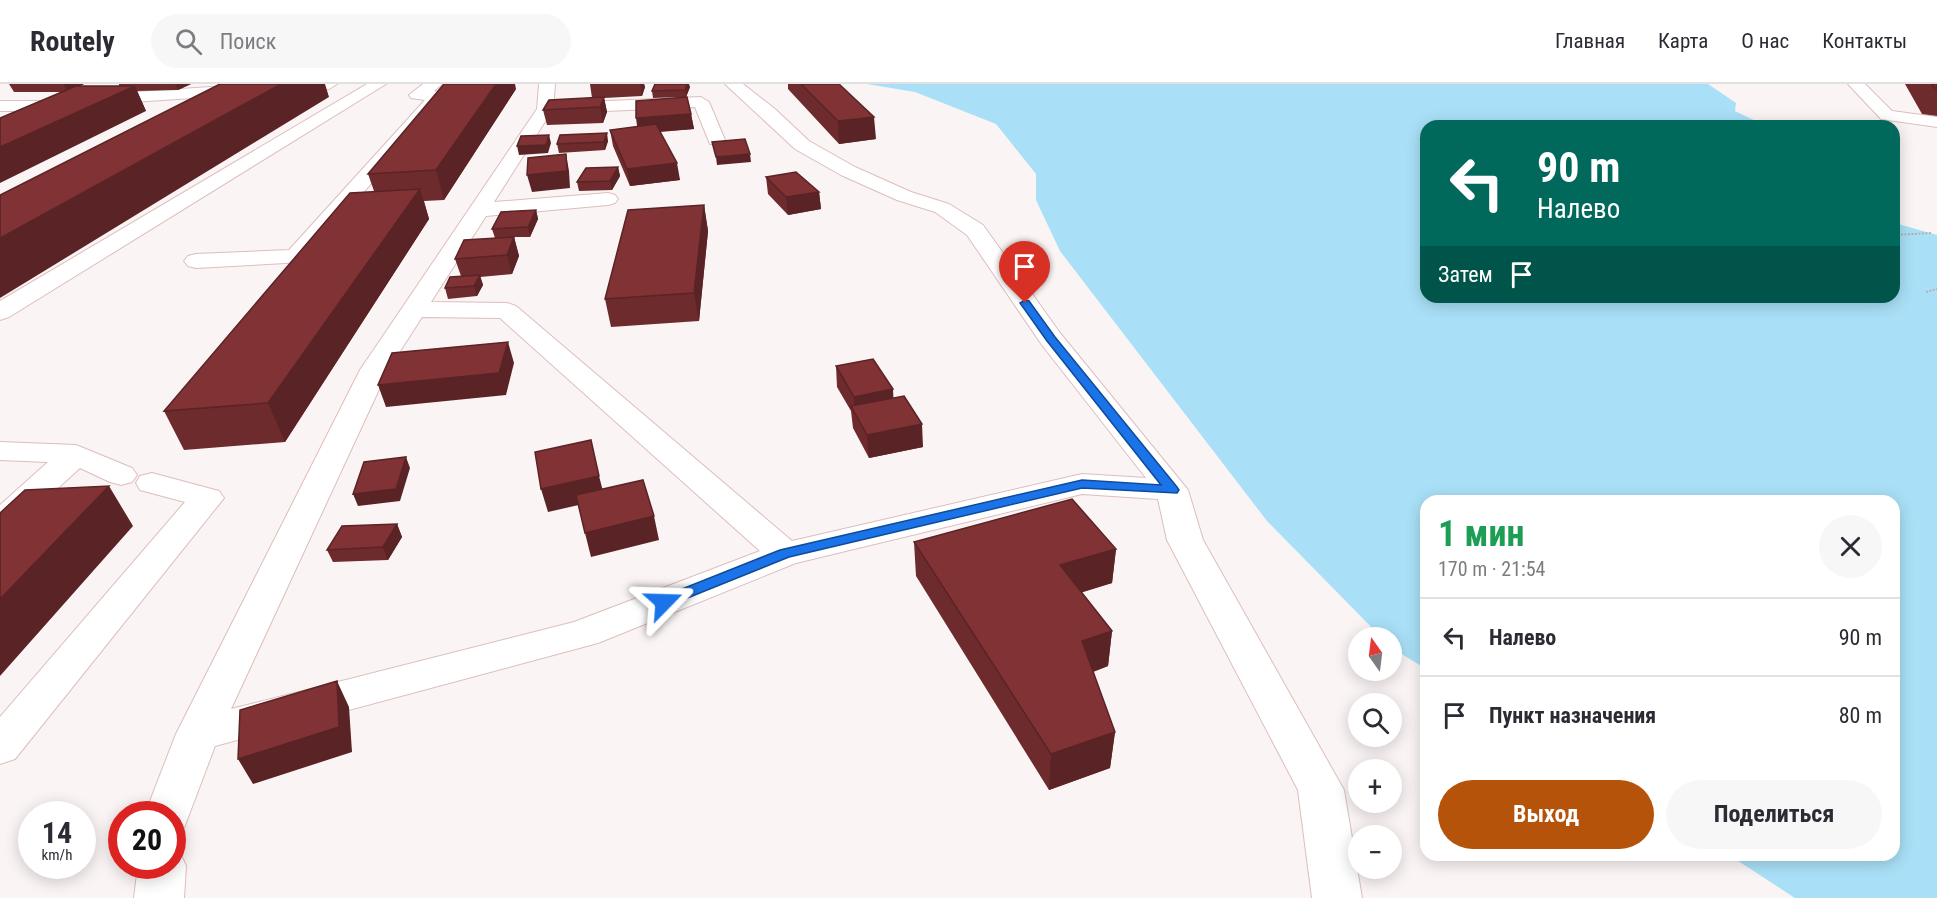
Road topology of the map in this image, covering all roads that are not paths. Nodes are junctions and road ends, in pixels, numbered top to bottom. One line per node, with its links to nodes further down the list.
1 (329, 84): 6 (lane)
2 (378, 84): 18 (lane)
3 (434, 84): 16 (lane)
4 (733, 84): 21 (lane)
5 (1856, 84): 11 (lane)
6 (219, 88): 9 (lane); 10 (lane)
7 (546, 96): 13 (lane); 15 (lane)
8 (0, 106): 9 (lane)
9 (53, 106): 12 (lane)
10 (172, 114)
11 (1937, 122)
12 (11, 125)
13 (716, 140)
14 (608, 199): 15 (lane)
15 (479, 210): 17 (lane)
16 (196, 261)
17 (414, 309): 23 (lane); 24 (lane)
18 (0, 312)
19 (0, 451): 20 (lane)
20 (76, 454): 22 (lane); 25 (lane)
21 (1172, 490): 23 (lane); 29 (lane)
22 (0, 523)
23 (785, 554): 24 (lane)
24 (198, 734): 26 (lane)
25 (0, 747)
26 (173, 801)
27 (161, 879): 28 (lane)
28 (159, 898)
29 (1337, 898)

